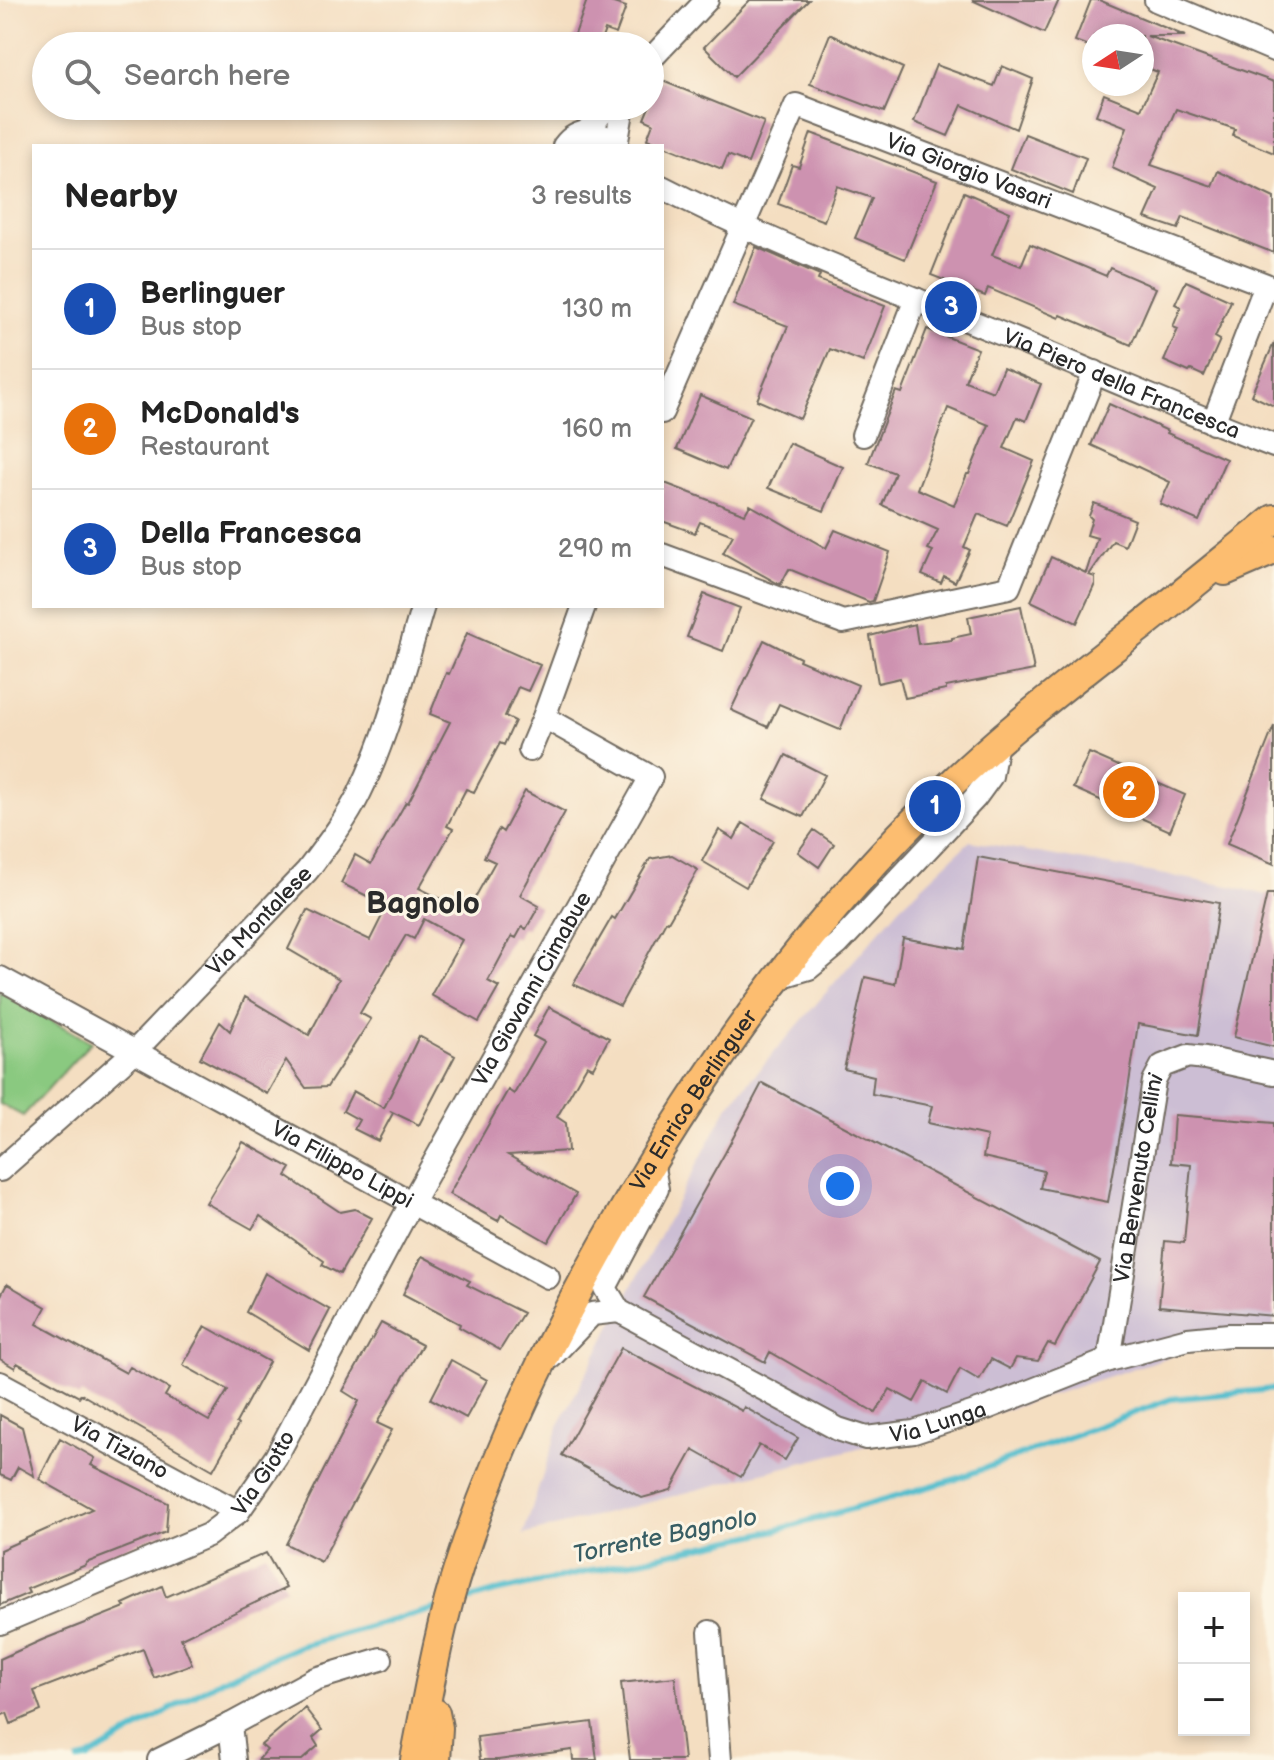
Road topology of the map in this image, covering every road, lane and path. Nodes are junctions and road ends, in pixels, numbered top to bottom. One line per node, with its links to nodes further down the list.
1 (707, 0): 4 (street)
2 (1156, 0): 3 (street)
3 (1182, 5): 5 (street)
4 (664, 45)
5 (1274, 50)
6 (596, 120): 8 (street)
7 (620, 120): 11 (street)
8 (586, 132): 9 (street); 10 (street)
9 (566, 144)
10 (613, 144)
11 (615, 144)
12 (664, 188): 13 (street, Via Piero della Francesca)
13 (742, 227): 14 (street, Via Giorgio Vasari); 15 (street, Via Piero della Francesca); 17 (street)
14 (1270, 286): 18 (street, Via Giorgio Vasari)
15 (916, 299): 16 (street, Via Piero della Francesca); 19 (street)
16 (1095, 372): 18 (street, Via Piero della Francesca); 23 (street)
17 (664, 407)
18 (1213, 423): 20 (street, Via Piero della Francesca)
19 (863, 435)
20 (1274, 446)
21 (1274, 519): 24 (main road)
22 (1274, 550): 24 (main road)
23 (664, 556)
24 (1192, 586): 32 (main road, Via Enrico Berlinguer)
25 (422, 608): 30 (street, Via Montalese)
26 (583, 608): 27 (street)
27 (544, 717): 28 (street); 34 (street, Via Giovanni Cimabue)
28 (530, 750)
29 (0, 978): 30 (street, Via Filippo Lippi)
30 (135, 1051): 33 (street, Via Montalese); 34 (street, Via Filippo Lippi)
31 (1274, 1073): 38 (street, Via Benvenuto Cellini)
32 (652, 1162): 36 (street); 39 (main road, Via Enrico Berlinguer)
33 (0, 1170)
34 (412, 1202): 35 (street, Via Filippo Lippi); 41 (street, Via Giotto)
35 (548, 1277)
36 (619, 1311): 38 (street, Via Lunga); 39 (street)
37 (1274, 1335): 38 (street, Via Lunga)
38 (1109, 1360)
39 (536, 1373): 44 (main road, Via Enrico Berlinguer)
40 (0, 1383): 41 (street, Via Tiziano)
41 (238, 1512): 42 (street, Via Giotto)
42 (0, 1623)
43 (710, 1632): 53 (street)
44 (438, 1647): 46 (main road, Via Enrico Berlinguer); 50 (main road)
45 (381, 1659): 47 (street)
46 (429, 1687): 51 (main road, Via Enrico Berlinguer); 52 (main road)
47 (230, 1725): 48 (street); 49 (street)
48 (159, 1760)
49 (234, 1760)
50 (395, 1760)
51 (415, 1760)
52 (436, 1760)
53 (720, 1760)

